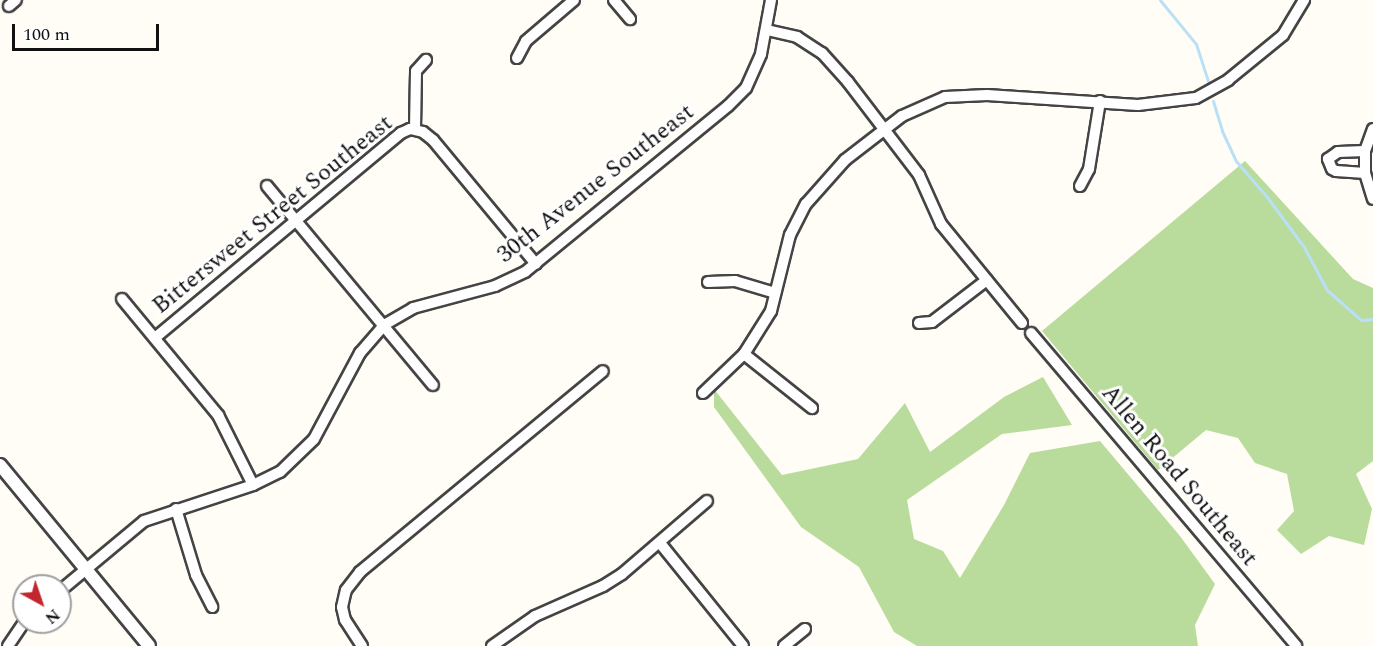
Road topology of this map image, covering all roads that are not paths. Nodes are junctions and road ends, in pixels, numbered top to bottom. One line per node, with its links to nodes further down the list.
1 (574, 0): 7 (street)
2 (614, 0): 5 (street)
3 (771, 0): 6 (street, 30th Avenue Southeast)
4 (1304, 0): 9 (street)
5 (630, 19)
6 (767, 30): 11 (street); 19 (street, 30th Avenue Southeast)
7 (517, 57)
8 (426, 60): 10 (street)
9 (1100, 101): 11 (street); 16 (street)
10 (415, 129): 18 (street, Bittersweet Street Southeast); 19 (street, Bittersweet Street Southeast)
11 (885, 129): 20 (street); 22 (street)
12 (1373, 129): 13 (street)
13 (1365, 151): 14 (street); 14 (street)
14 (1365, 173): 17 (street)
15 (267, 186): 18 (street)
16 (1080, 186)
17 (1373, 199)
18 (295, 220): 26 (street); 28 (street, Bittersweet Street Southeast)
19 (536, 264): 26 (street, 30th Avenue Southeast)
20 (987, 280): 24 (street); 25 (street)
21 (708, 282): 22 (street)
22 (775, 292): 29 (street)
23 (122, 299): 28 (street)
24 (919, 323)
25 (1022, 323)
26 (384, 325): 31 (street); 35 (street, 30th Avenue Southeast)
27 (1031, 333): 48 (street, Allen Road Southeast)
28 (156, 337): 35 (street)
29 (744, 354): 32 (street); 33 (street)
30 (603, 371): 44 (street)
31 (434, 385)
32 (703, 393)
33 (812, 408)
34 (0, 465): 39 (street)
35 (253, 485): 37 (street, 30th Avenue Southeast)
36 (707, 501): 38 (street)
37 (176, 509): 39 (street, 30th Avenue Southeast); 41 (street)
38 (660, 543): 45 (street); 46 (street)
39 (85, 570): 40 (street, 30th Avenue Southeast); 43 (street)
40 (72, 581)
41 (212, 607)
42 (805, 629): 47 (street)
43 (149, 646)
44 (362, 646)
45 (492, 646)
46 (743, 646)
47 (784, 646)
48 (1296, 646)

